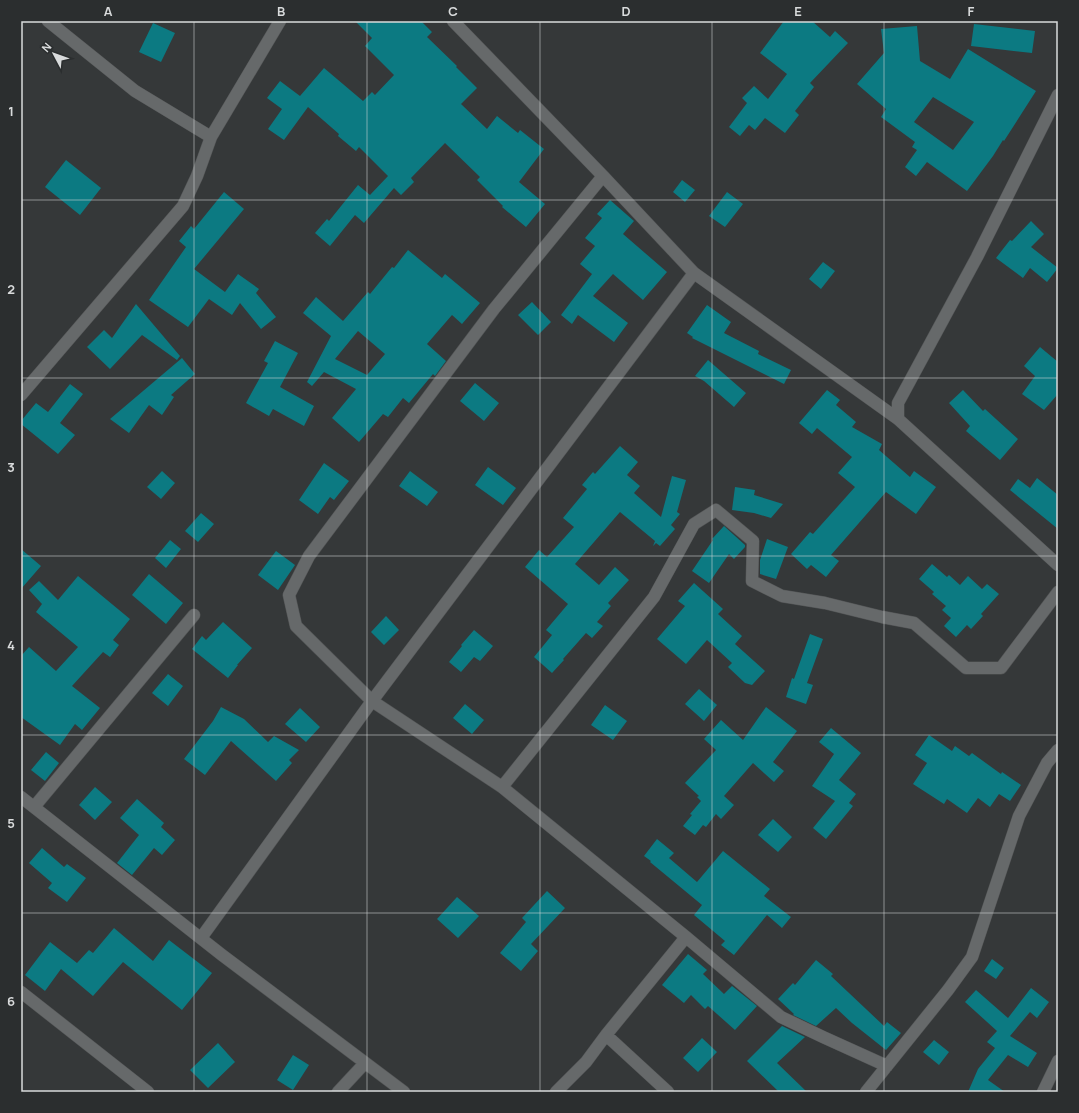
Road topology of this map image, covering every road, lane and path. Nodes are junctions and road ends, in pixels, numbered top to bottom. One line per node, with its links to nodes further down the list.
1 (48, 21): 5 (street)
2 (280, 21): 5 (street)
3 (453, 21): 6 (street)
4 (1058, 94): 9 (street)
5 (211, 137): 8 (street)
6 (603, 176): 7 (street); 13 (street)
7 (694, 273): 9 (street); 13 (street)
8 (21, 395)
9 (898, 419): 10 (street)
10 (1058, 565)
11 (1058, 592): 15 (street)
12 (194, 615): 17 (street)
13 (372, 701): 15 (street); 19 (street)
14 (1058, 750): 24 (street)
15 (502, 787): 18 (street)
16 (21, 796): 17 (street)
17 (34, 807): 19 (street)
18 (686, 937): 21 (street); 24 (street)
19 (201, 938): 23 (street)
20 (21, 992): 25 (street)
21 (606, 1035): 28 (street); 29 (street)
22 (1058, 1061): 31 (street)
23 (365, 1063): 26 (street); 27 (street)
24 (887, 1066): 30 (street)
25 (148, 1092)
26 (338, 1092)
27 (404, 1092)
28 (556, 1092)
29 (668, 1092)
30 (866, 1092)
31 (1043, 1092)

